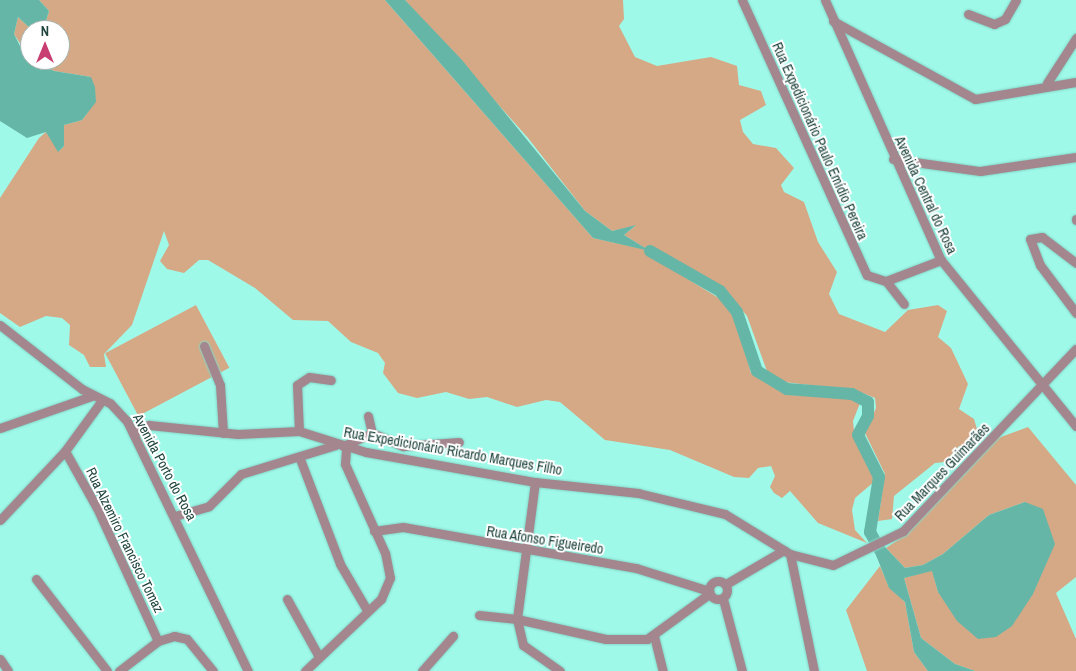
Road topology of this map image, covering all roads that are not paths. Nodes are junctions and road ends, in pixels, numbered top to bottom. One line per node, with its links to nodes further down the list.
1 (742, 0): 13 (street, Rua Expedicionário Paulo Emídio Pereira)
2 (825, 0): 5 (street, Avenida Central do Rosa)
3 (1016, 0): 4 (street)
4 (968, 14)
5 (833, 21): 7 (street); 10 (street, Avenida Central do Rosa)
6 (1076, 38): 8 (street)
7 (1076, 82)
8 (1047, 83)
9 (1076, 157): 10 (street)
10 (893, 159): 11 (street, Avenida Central do Rosa)
11 (941, 260): 13 (street); 20 (street, Avenida Central do Rosa)
12 (1076, 263): 15 (street)
13 (886, 280): 14 (street)
14 (904, 304)
15 (1076, 313)
16 (0, 326): 21 (street, Avenida Porto do Rosa)
17 (204, 346): 28 (street)
18 (1076, 349): 20 (street, Rua Marques Guimarães)
19 (330, 380): 26 (street)
20 (1044, 387): 24 (street, Avenida Central do Rosa); 39 (street, Rua Marques Guimarães)
21 (92, 396): 22 (street, Avenida Porto do Rosa); 25 (street)
22 (102, 400): 27 (street, Avenida Porto do Rosa); 32 (street)
23 (368, 416): 29 (street)
24 (1076, 426)
25 (0, 428)
26 (299, 431): 28 (street, Rua Expedicionário Ricardo Marques Filho); 31 (street, Rua Expedicionário Ricardo Marques Filho)
27 (133, 433): 28 (street, Rua Expedicionário Ricardo Marques Filho); 35 (street, Avenida Porto do Rosa)
28 (223, 433)
29 (372, 433): 30 (street); 31 (street)
30 (459, 442)
31 (341, 447): 33 (street); 34 (street, Rua Expedicionário Ricardo Marques Filho); 37 (street)
32 (65, 451): 36 (street); 50 (street, Rua Alzemiro Francisco Tomaz)
33 (300, 460): 35 (street); 45 (street)
34 (535, 482): 38 (street); 39 (street, Rua Expedicionário Ricardo Marques Filho)
35 (175, 516): 58 (street, Avenida Porto do Rosa)
36 (0, 520)
37 (374, 531): 38 (street, Rua Afonso Figueiredo); 45 (street)
38 (527, 552): 42 (street, Rua Afonso Figueiredo); 47 (street)
39 (787, 552): 41 (street); 63 (street)
40 (36, 579): 55 (street)
41 (726, 584): 42 (street); 44 (street)
42 (709, 592): 44 (street, Rua Afonso Figueiredo); 49 (street)
43 (288, 599): 51 (street)
44 (723, 599): 62 (street)
45 (367, 610): 51 (street)
46 (480, 615): 47 (street)
47 (516, 619): 49 (street); 60 (street)
48 (453, 636): 53 (street)
49 (654, 636): 61 (street)
50 (158, 642): 56 (street); 57 (street)
51 (318, 655): 59 (street)
52 (0, 659): 54 (street)
53 (428, 670)
54 (8, 671)
55 (107, 671)
56 (119, 671)
57 (213, 671)
58 (248, 671)
59 (305, 671)
60 (560, 671)
61 (663, 671)
62 (742, 671)
63 (814, 671)

